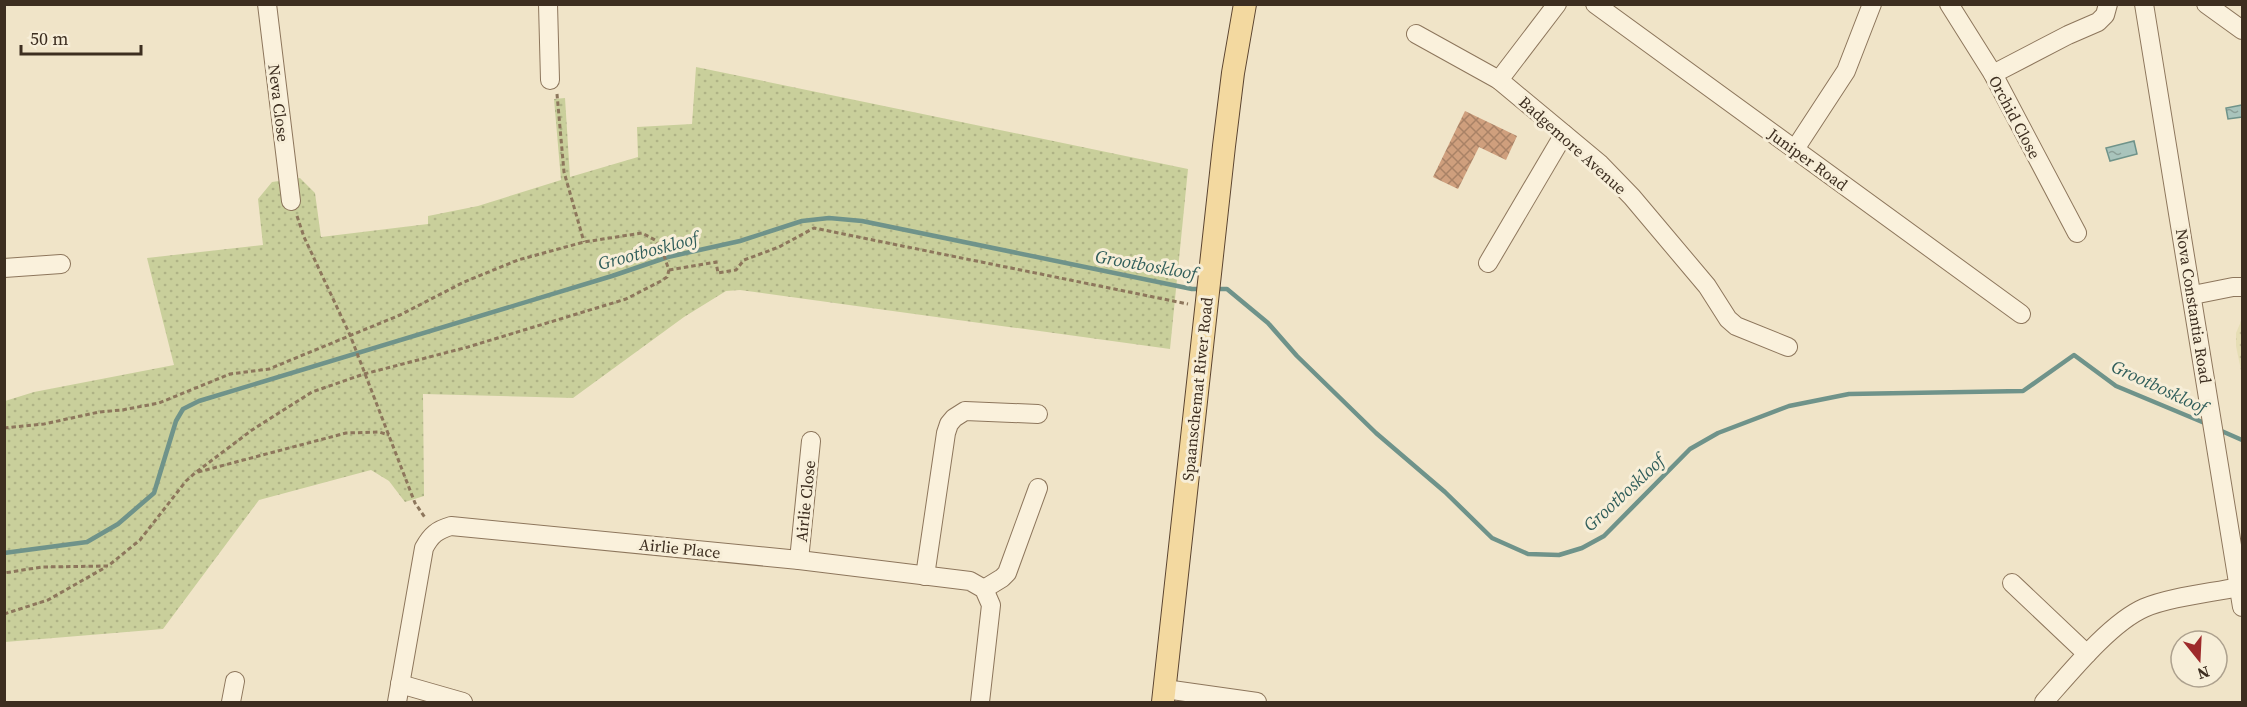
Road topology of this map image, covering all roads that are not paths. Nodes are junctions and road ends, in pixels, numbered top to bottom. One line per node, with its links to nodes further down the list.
1 (267, 4): 18 (street, Neva Close)
2 (548, 4): 14 (street)
3 (1245, 4): 40 (main road, Spaanschemat River Road)
4 (1557, 4): 15 (street)
5 (1595, 4): 17 (street, Juniper Road)
6 (1872, 4): 17 (street)
7 (1949, 4): 13 (street, Orchid Close)
8 (2108, 4): 13 (street)
9 (2144, 4): 24 (street, Nova Constantia Road)
10 (2206, 4): 11 (street)
11 (2242, 30)
12 (1416, 34): 15 (street, Badgemore Avenue)
13 (1993, 74): 19 (street, Orchid Close)
14 (550, 80)
15 (1499, 80): 16 (street, Badgemore Avenue)
16 (1564, 134): 20 (street); 26 (street, Badgemore Avenue)
17 (1796, 149): 25 (street, Juniper Road)
18 (291, 201)
19 (2077, 233)
20 (1488, 263)
21 (61, 264): 22 (street)
22 (4, 268)
23 (2242, 287): 24 (street)
24 (2193, 295): 31 (street, Nova Constantia Road)
25 (2021, 314)
26 (1788, 347)
27 (1038, 414): 32 (street)
28 (811, 441): 30 (street, Airlie Close)
29 (1038, 488): 35 (street)
30 (799, 560): 32 (street, Airlie Place); 39 (street, Airlie Place)
31 (2239, 567): 34 (street, Nova Constantia Road)
32 (925, 576): 35 (street, Airlie Place)
33 (2012, 583): 37 (street)
34 (2239, 587): 36 (street, Nova Constantia Road); 37 (street)
35 (984, 589): 44 (street)
36 (2242, 607)
37 (2087, 654): 46 (street)
38 (235, 681): 41 (street)
39 (400, 684): 42 (street); 43 (street)
40 (1164, 696): 45 (street)
41 (231, 702)
42 (397, 702)
43 (463, 702)
44 (980, 702)
45 (1257, 702)
46 (2044, 702)

